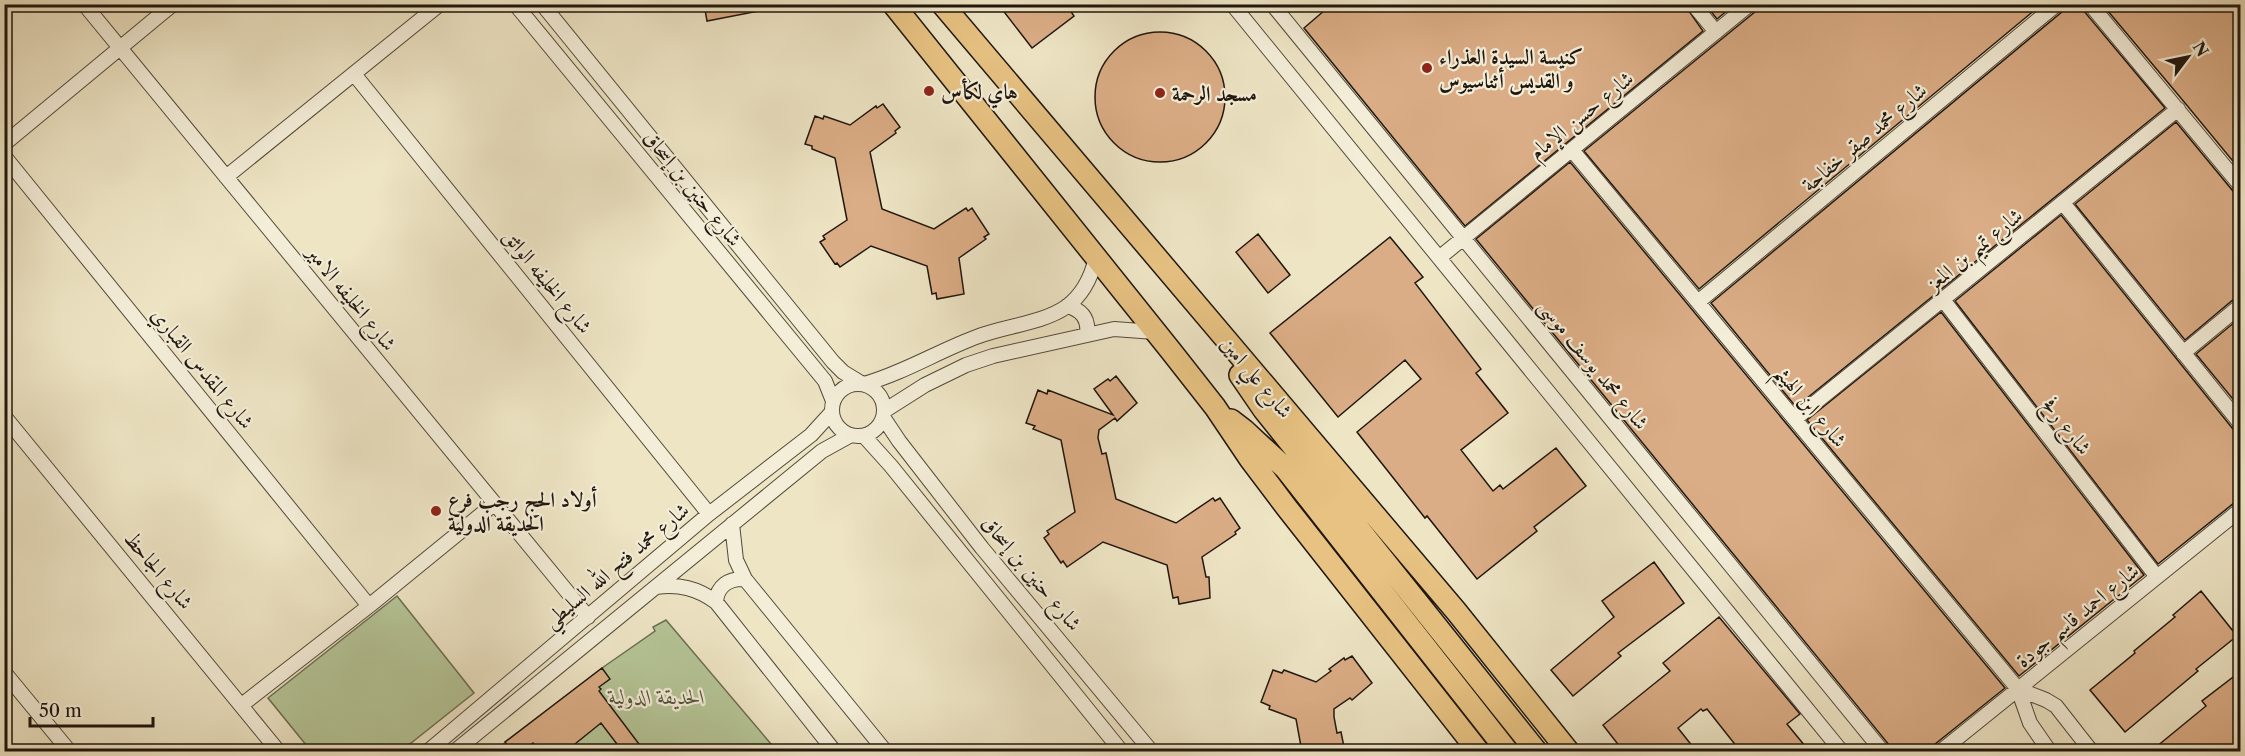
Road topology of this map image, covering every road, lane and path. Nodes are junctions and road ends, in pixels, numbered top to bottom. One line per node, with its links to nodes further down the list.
1 (84, 4): 15 (street, شارع الخليفه الامير)
2 (173, 4): 15 (street)
3 (440, 4): 16 (street)
4 (515, 4): 36 (street, شارع حنين بن إسحاق)
5 (542, 4): 35 (street, شارع حنين بن إسحاق)
6 (893, 4): 25 (main road)
7 (942, 4): 31 (main road, شارع علي امين)
8 (1232, 4): 26 (street)
9 (1272, 4): 24 (street, شارع محمد يوسف موسى)
10 (1693, 4): 14 (street)
11 (1750, 4): 14 (street, شارع حسن الإمام)
12 (2057, 4): 28 (street, شارع محمد صقر خفاجة)
13 (2090, 4): 17 (street)
14 (1716, 32): 19 (street, شارع حسن الإمام)
15 (120, 48): 18 (street); 21 (street, شارع الخليفه الامير)
16 (354, 74): 21 (street); 45 (street, شارع الخليفه الواثق)
17 (2178, 109): 22 (street); 23 (street, شارع تميم بن المعز)
18 (4, 144)
19 (1572, 150): 24 (street, شارع حسن الإمام); 28 (street, شارع ابن الهيثم)
20 (4, 156): 51 (street, شارع المقدس القباري)
21 (226, 177): 43 (street, شارع الخليفه الامير)
22 (2241, 185)
23 (2063, 203): 27 (street, شارع تميم بن المعز); 34 (street)
24 (1464, 238): 26 (street, شارع حسن الإمام); 69 (street, شارع محمد يوسف موسى)
25 (1096, 258): 29 (street); 32 (main road)
26 (1439, 258): 68 (street)
27 (1944, 301): 40 (street, شارع تميم بن المعز); 47 (street, شارع رفح)
28 (1698, 302): 40 (street, شارع ابن الهيثم)
29 (1067, 306): 33 (street); 35 (street)
30 (2241, 306): 34 (street)
31 (1211, 323): 66 (main road); 67 (main road, شارع علي امين)
32 (1155, 332): 33 (street); 37 (main road)
33 (1087, 334): 38 (street)
34 (2183, 353): 41 (street)
35 (862, 384): 36 (street); 38 (street)
36 (832, 406): 42 (street); 45 (street, شارع محمد فتح الله السليطي)
37 (1215, 407): 64 (main road); 65 (main road)
38 (884, 414): 42 (street); 63 (street, شارع حنين بن إسحاق)
39 (4, 416): 55 (street, شارع الجاحظ)
40 (1795, 419): 54 (street, شارع ابن الهيثم)
41 (2241, 423)
42 (857, 435): 46 (street, شارع محمد فتح الله السليطي); 62 (street, شارع حنين بن إسحاق)
43 (494, 504): 51 (street); 52 (street, شارع الخليفه الامير)
44 (2240, 511): 47 (street, شارع احمد قاسم جودة)
45 (709, 514): 52 (street, شارع محمد فتح الله السليطي)
46 (732, 525): 48 (street); 49 (street, شارع محمد فتح الله السليطي)
47 (2157, 578): 54 (street, شارع احمد قاسم جودة)
48 (745, 579): 50 (street); 61 (street)
49 (656, 587): 50 (street); 59 (street, شارع محمد فتح الله السليطي)
50 (716, 602): 60 (street)
51 (369, 606): 55 (street)
52 (588, 617): 58 (street, شارع محمد فتح الله السليطي)
53 (4, 672): 56 (street)
54 (2018, 689): 70 (street, شارع احمد قاسم جودة); 71 (street, شارع ابن الهيثم); 72 (street, شارع ابن الهيثم)
55 (243, 704): 57 (street, شارع الجاحظ)
56 (70, 752)
57 (279, 752)
58 (427, 752)
59 (454, 752)
60 (835, 752)
61 (886, 752)
62 (1122, 752)
63 (1152, 752)
64 (1479, 752)
65 (1508, 752)
66 (1537, 752)
67 (1569, 752)
68 (1842, 752)
69 (1883, 752)
70 (1940, 752)
71 (2050, 752)
72 (2092, 752)

